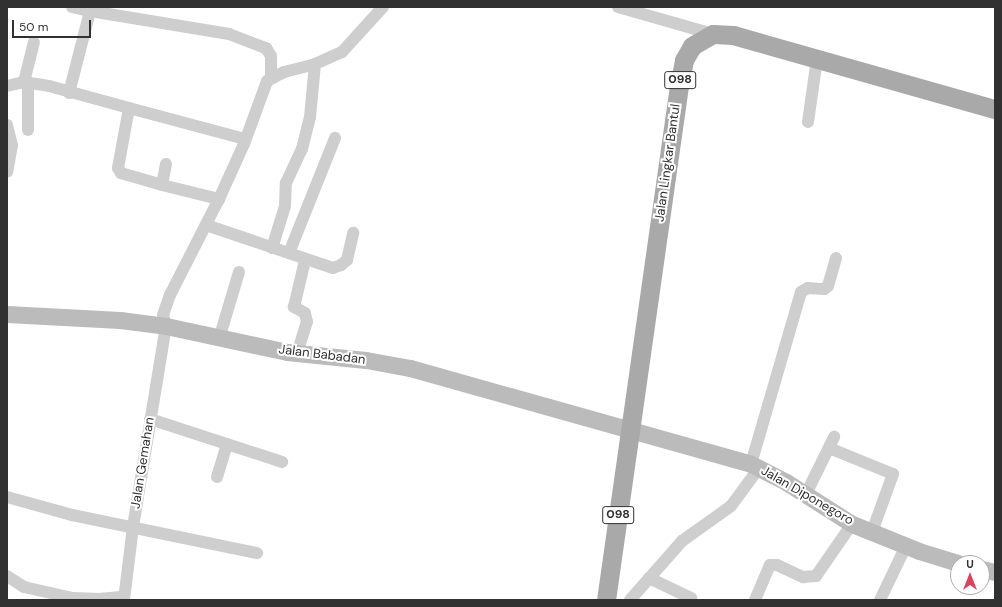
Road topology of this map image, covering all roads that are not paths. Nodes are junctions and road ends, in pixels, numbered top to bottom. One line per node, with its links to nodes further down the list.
1 (72, 7): 5 (street)
2 (383, 7): 11 (street)
3 (618, 7): 6 (street)
4 (111, 10): 5 (street); 12 (street)
5 (90, 11): 15 (street)
6 (674, 23): 7 (street); 9 (street)
7 (713, 34): 9 (main road); 10 (main road)
8 (34, 42): 13 (street)
9 (692, 46): 39 (main road, Jalan Lingkar Bantul / 098)
10 (817, 59): 17 (main road); 18 (street)
11 (315, 64): 12 (street); 29 (street)
12 (271, 77): 22 (street, Jalan Gemahan)
13 (26, 83): 14 (street); 15 (street); 20 (street)
14 (7, 86)
15 (69, 93): 16 (street)
16 (129, 108): 22 (street); 25 (street)
17 (995, 109)
18 (808, 122)
19 (7, 125): 24 (street)
20 (28, 130)
21 (335, 138): 30 (street)
22 (245, 139): 26 (street, Jalan Gemahan)
23 (166, 164): 25 (street)
24 (7, 172)
25 (162, 185): 26 (street)
26 (219, 200): 27 (street, Jalan Gemahan)
27 (206, 225): 29 (street); 35 (street, Jalan Gemahan)
28 (353, 233): 32 (street)
29 (272, 248): 30 (street)
30 (289, 253): 32 (street)
31 (836, 258): 42 (street)
32 (305, 260): 37 (street)
33 (239, 272): 36 (street)
34 (7, 314): 35 (main road, Jalan Babadan)
35 (166, 326): 36 (main road, Jalan Babadan); 38 (street, Jalan Gemahan)
36 (220, 339): 37 (main road, Jalan Babadan)
37 (297, 354): 39 (main road, Jalan Babadan)
38 (150, 419): 40 (street); 47 (street, Jalan Gemahan)
39 (630, 430): 42 (main road, Jalan Diponegoro); 56 (main road, 098)
40 (227, 444): 41 (street); 43 (street)
41 (282, 462)
42 (755, 466): 44 (main road, Jalan Diponegoro); 53 (street)
43 (217, 477)
44 (806, 494): 46 (main road, Jalan Diponegoro); 48 (street)
45 (7, 498): 47 (street)
46 (852, 524): 48 (main road, Jalan Diponegoro); 58 (street)
47 (133, 527): 50 (street); 54 (street, Jalan Gemahan)
48 (872, 532): 49 (main road, Jalan Diponegoro)
49 (906, 546): 51 (main road, Jalan Diponegoro); 59 (street)
50 (257, 553)
51 (950, 560)
52 (7, 576): 54 (street)
53 (649, 578): 55 (street); 57 (street)
54 (124, 598)
55 (691, 598)
56 (606, 600)
57 (630, 600)
58 (755, 600)
59 (880, 600)

